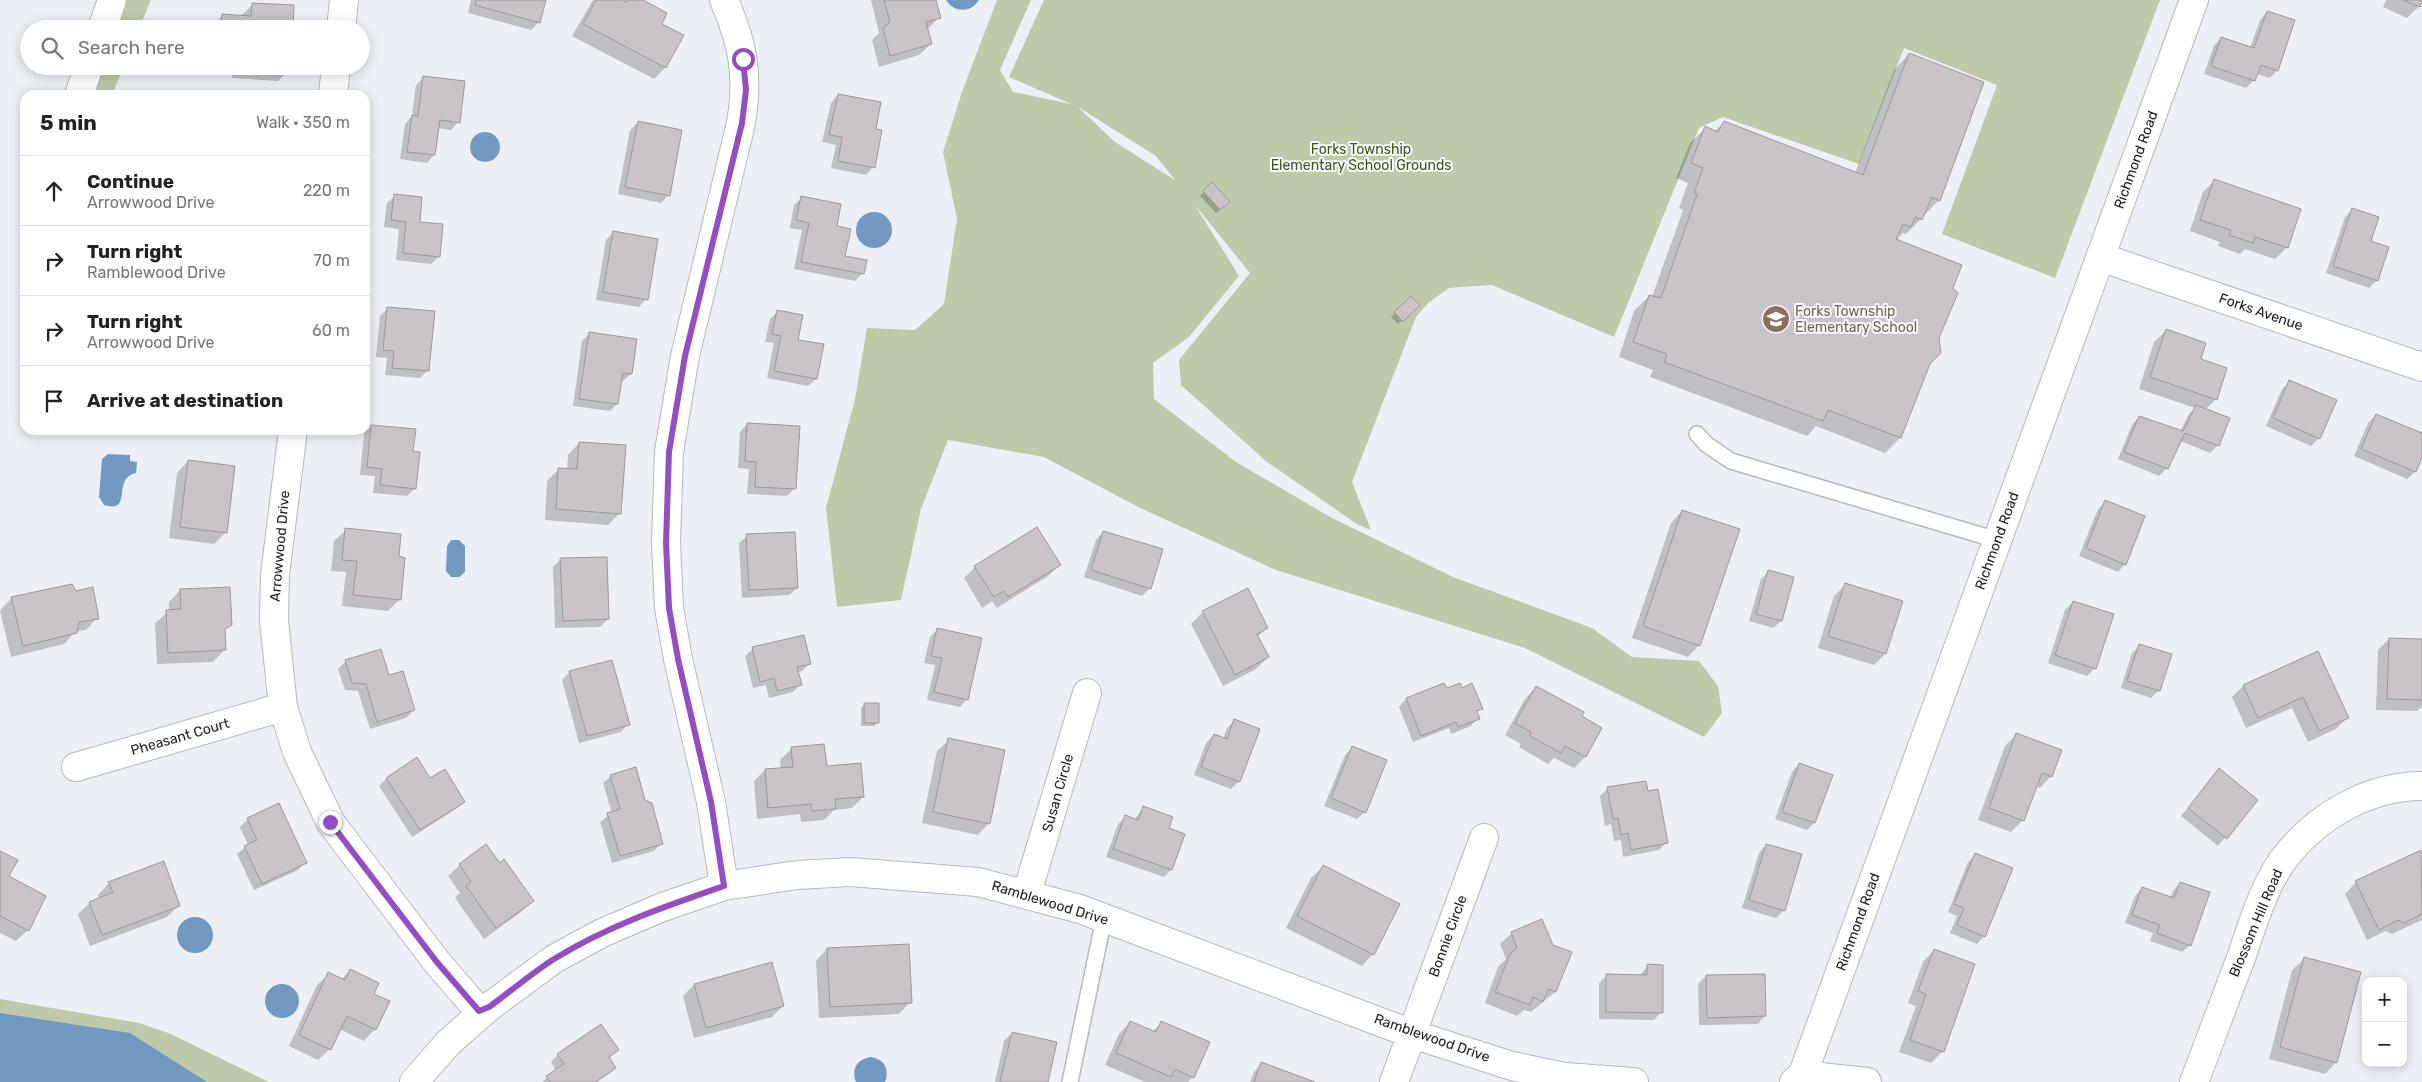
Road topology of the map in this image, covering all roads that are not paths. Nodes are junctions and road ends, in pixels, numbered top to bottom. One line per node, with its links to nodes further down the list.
1 (112, 0): 5 (street)
2 (344, 0): 6 (street)
3 (724, 0): 21 (street)
4 (2194, 0): 11 (street, Richmond Road)
5 (105, 20)
6 (342, 20)
7 (86, 75): 9 (street)
8 (335, 75): 10 (street)
9 (81, 90)
10 (334, 90)
11 (2100, 257): 12 (street, Forks Avenue); 15 (street, Richmond Road)
12 (2422, 367)
13 (1698, 434): 15 (lane)
14 (292, 435): 17 (street, Arrowwood Drive)
15 (1997, 540): 26 (street, Richmond Road)
16 (1087, 693): 22 (street, Susan Circle)
17 (283, 707): 18 (street, Pheasant Court); 24 (street, Arrowwood Drive)
18 (76, 768)
19 (2422, 786): 32 (street, Blossom Hill Road)
20 (1484, 838): 25 (street, Bonnie Circle)
21 (724, 886): 22 (street, Ramblewood Drive); 24 (street, Ramblewood Drive)
22 (1027, 893): 23 (street, Ramblewood Drive)
23 (1104, 918): 25 (street, Ramblewood Drive); 28 (lane)
24 (489, 1007): 27 (street, Ramblewood Drive)
25 (1412, 1034): 29 (street, Bonnie Circle); 30 (street, Ramblewood Drive)
26 (1799, 1080): 31 (street)
27 (414, 1082)
28 (1070, 1082)
29 (1394, 1082)
30 (1634, 1082)
31 (1867, 1082)
32 (2194, 1082)

